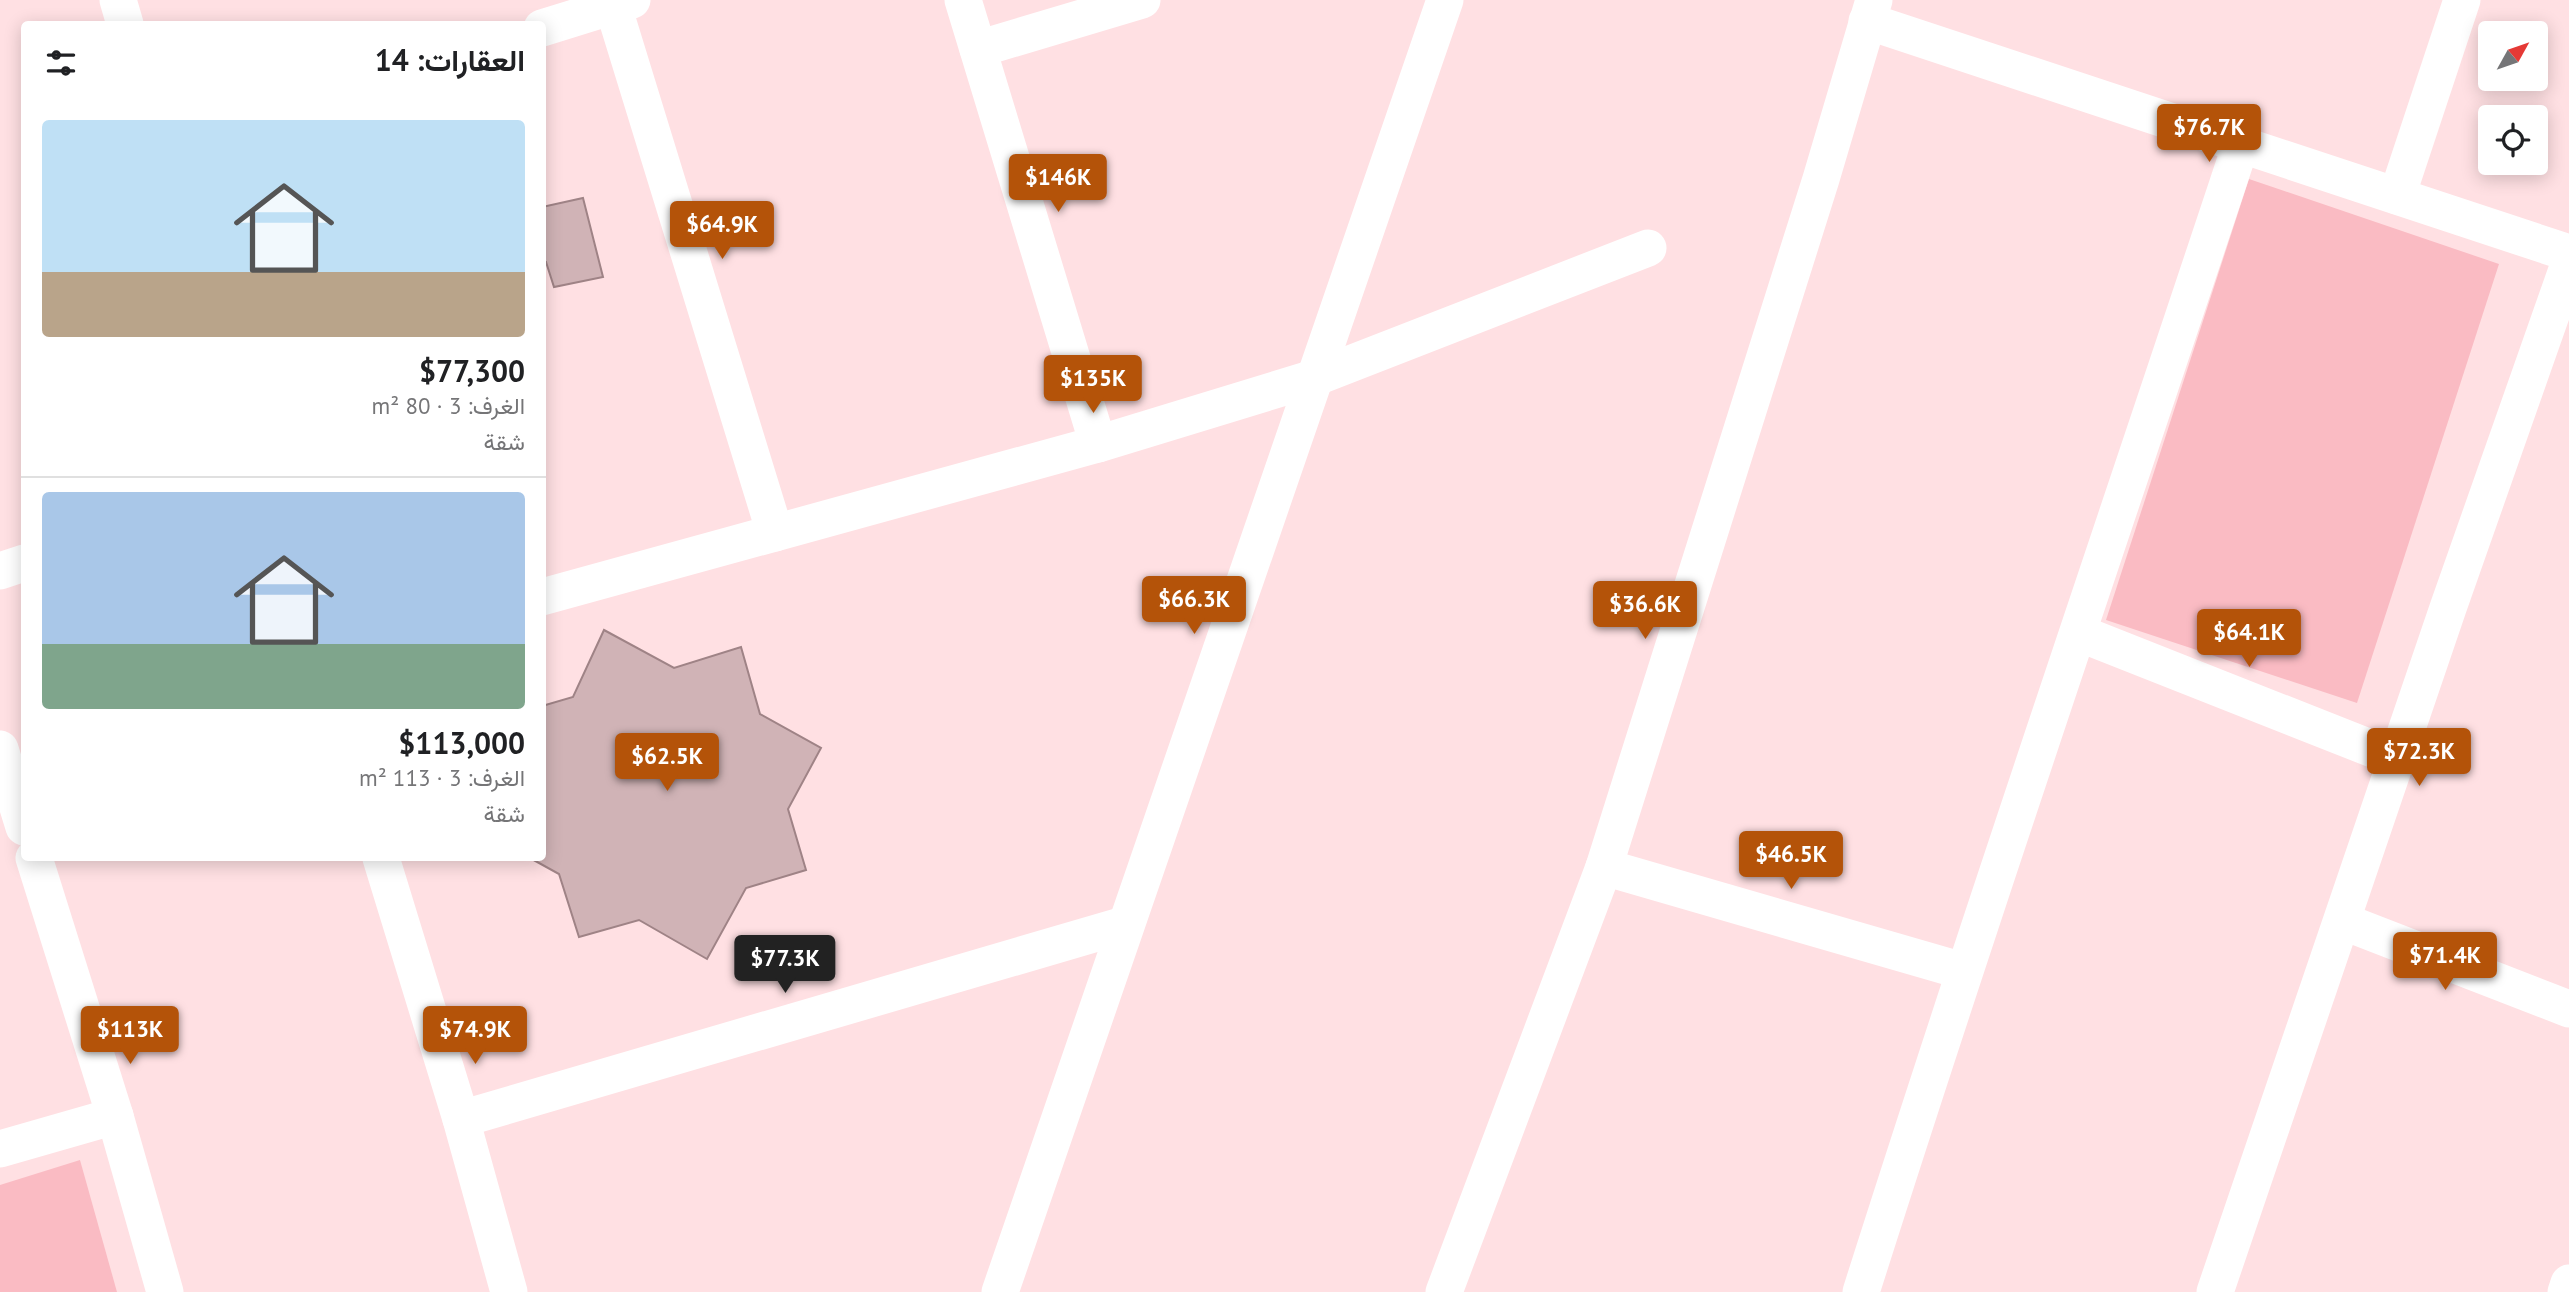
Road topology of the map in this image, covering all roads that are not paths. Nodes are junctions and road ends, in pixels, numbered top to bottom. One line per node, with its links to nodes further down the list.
1 (118, 0): 8 (street)
2 (963, 0): 10 (street)
3 (1142, 0): 10 (street)
4 (1445, 0): 16 (street)
5 (2462, 0): 12 (street)
6 (623, 3): 9 (street); 18 (street)
7 (1870, 10): 11 (street); 28 (street)
8 (124, 21)
9 (546, 27)
10 (978, 49): 17 (street)
11 (2241, 144): 12 (street); 22 (street)
12 (2397, 195): 14 (street)
13 (1648, 248): 16 (street)
14 (2569, 253)
15 (2569, 264): 24 (street)
16 (1314, 378): 17 (street); 30 (street)
17 (1098, 444): 18 (street)
18 (775, 533): 21 (street)
19 (21, 564): 20 (street)
20 (0, 571)
21 (546, 596)
22 (2079, 633): 24 (street); 31 (street)
23 (0, 749): 25 (street)
24 (2398, 759): 29 (street)
25 (21, 817)
26 (35, 861): 33 (street)
27 (382, 861): 34 (street)
28 (1604, 867): 31 (street); 40 (street)
29 (2342, 921): 32 (street); 42 (street)
30 (1124, 925): 34 (street); 39 (street)
31 (1963, 971): 41 (street)
32 (2569, 1009)
33 (115, 1116): 35 (street); 37 (street)
34 (461, 1119): 38 (street)
35 (0, 1149)
36 (2569, 1283): 43 (street)
37 (164, 1292)
38 (509, 1292)
39 (1000, 1292)
40 (1444, 1292)
41 (1861, 1292)
42 (2215, 1292)
43 (2566, 1292)

